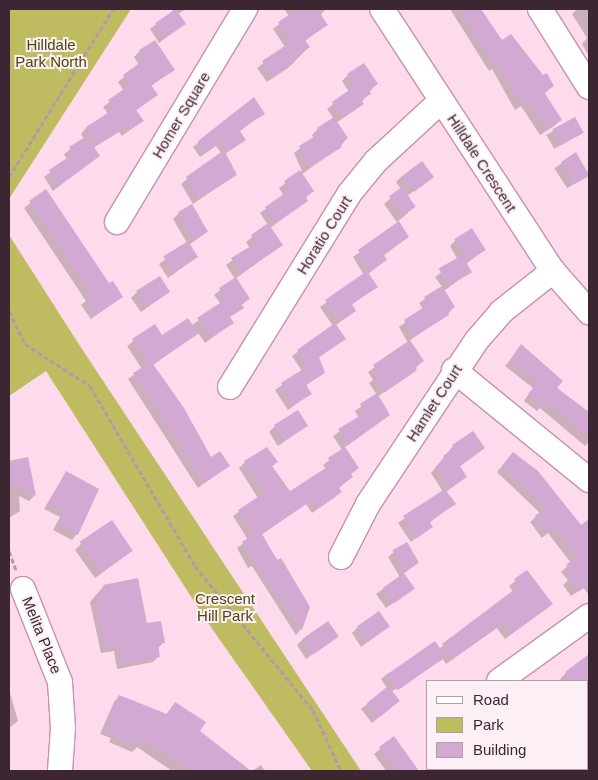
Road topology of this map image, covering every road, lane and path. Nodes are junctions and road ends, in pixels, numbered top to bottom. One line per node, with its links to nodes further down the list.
1 (113, 9): 7 (path)
2 (245, 9): 8 (street, Homer Square)
3 (382, 9): 6 (street, Hilldale Crescent)
4 (540, 9): 5 (street)
5 (589, 86)
6 (441, 101): 9 (street, Hilldale Crescent); 13 (street, Horatio Court)
7 (9, 177)
8 (116, 222)
9 (553, 271): 11 (street, Hilldale Crescent); 12 (street, Hamlet Court)
10 (9, 310): 20 (path)
11 (589, 312)
12 (454, 370): 14 (street); 15 (street, Hamlet Court)
13 (230, 387)
14 (589, 480)
15 (341, 557)
16 (23, 589): 19 (street, Melita Place)
17 (589, 616): 18 (street)
18 (500, 680)
19 (60, 771)
20 (341, 771)

